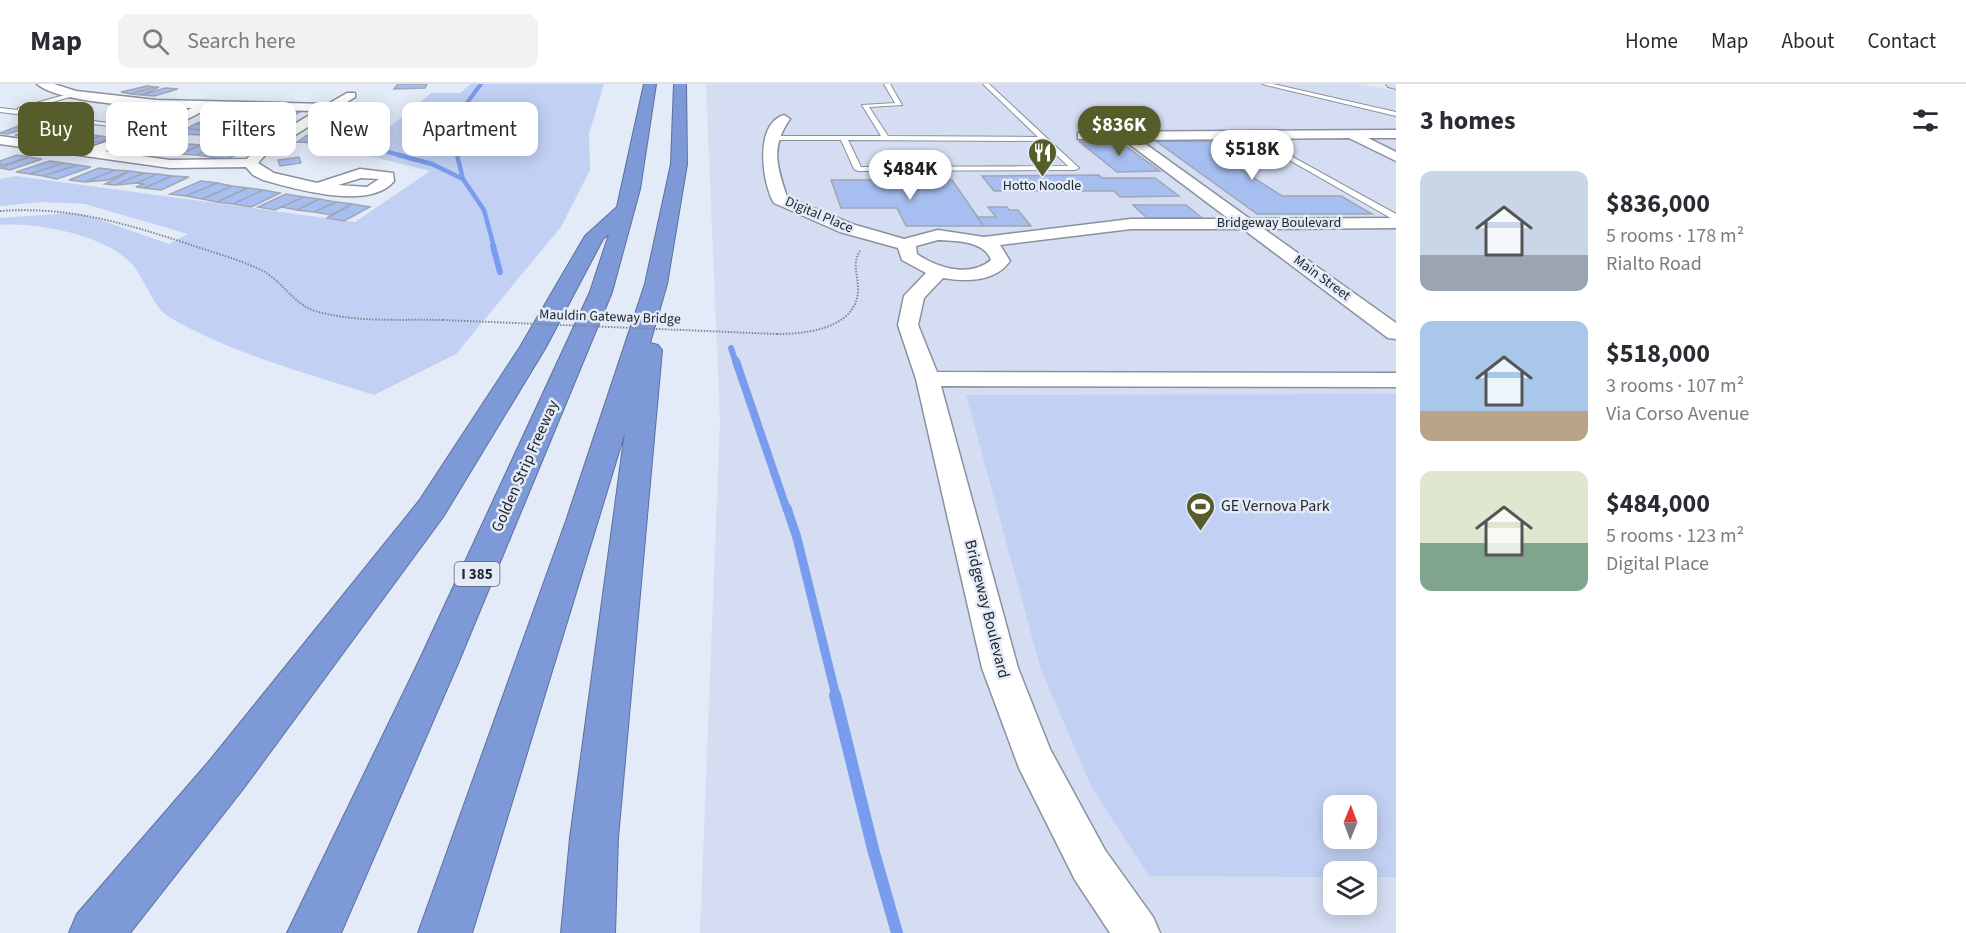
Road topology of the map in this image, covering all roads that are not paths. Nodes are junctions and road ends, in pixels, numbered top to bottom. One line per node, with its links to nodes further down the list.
1 (42, 84): 7 (street)
2 (650, 84): 33 (highway, Golden Strip Freeway / I 385)
3 (680, 84): 40 (highway)
4 (887, 84): 25 (lane)
5 (986, 84): 26 (lane)
6 (1265, 84): 13 (lane)
7 (75, 94): 10 (street); 12 (lane)
8 (351, 95): 9 (street)
9 (339, 102)
10 (200, 105)
11 (0, 110): 12 (lane)
12 (13, 111): 14 (lane); 17 (lane)
13 (1396, 114)
14 (0, 115)
15 (784, 119): 23 (street, Digital Place)
16 (308, 121): 31 (street)
17 (106, 123)
18 (1396, 134): 22 (street)
19 (1083, 136): 20 (street)
20 (1127, 136): 21 (street); 35 (street, Main Street)
21 (1251, 136): 22 (street); 34 (lane)
22 (1352, 136): 30 (street)
23 (773, 138): 24 (lane); 38 (street, Digital Place)
24 (843, 138): 25 (lane); 26 (lane)
25 (886, 139): 26 (lane)
26 (1045, 139)
27 (0, 140): 28 (street)
28 (18, 142)
29 (94, 153): 31 (street)
30 (1396, 157)
31 (251, 162): 32 (street)
32 (322, 186)
33 (625, 210): 44 (highway); 45 (highway, Golden Strip Freeway / I 385)
34 (1396, 218)
35 (1247, 223): 36 (street, Bridgeway Boulevard); 37 (street, Bridgeway Boulevard); 41 (street, Main Street)
36 (1396, 223)
37 (983, 242): 38 (street, Bridgeway Boulevard); 39 (street)
38 (907, 245): 39 (street)
39 (939, 271): 42 (street, Bridgeway Boulevard)
40 (656, 284): 46 (highway); 47 (highway)
41 (1396, 333)
42 (928, 379): 43 (street); 48 (street, Bridgeway Boulevard)
43 (1396, 380)
44 (96, 933)
45 (314, 933)
46 (445, 933)
47 (588, 933)
48 (1137, 933)

